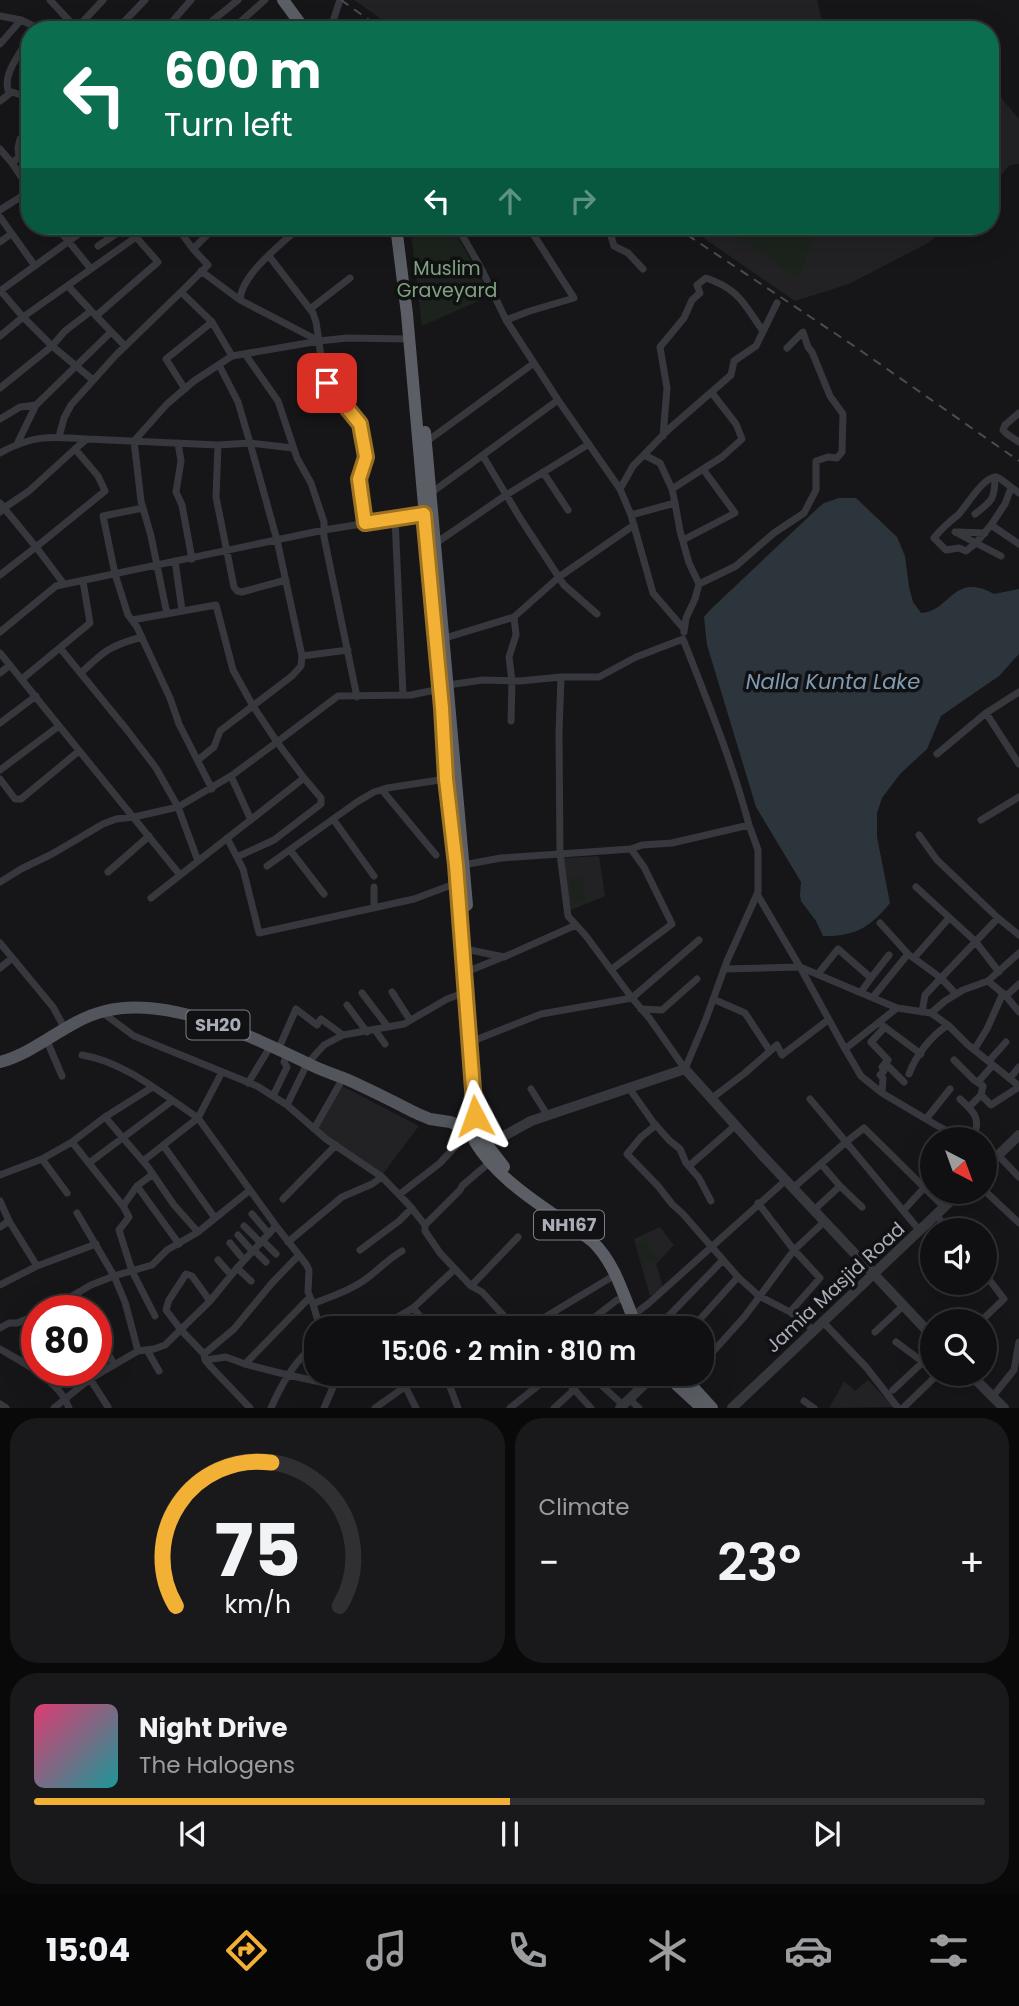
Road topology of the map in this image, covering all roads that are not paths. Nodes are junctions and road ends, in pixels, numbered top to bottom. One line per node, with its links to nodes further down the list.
1 (50, 0): 14 (street)
2 (89, 0): 11 (street)
3 (103, 0): 11 (street)
4 (191, 0): 17 (street)
5 (238, 0): 18 (street)
6 (265, 0): 19 (street)
7 (273, 0): 20 (highway)
8 (283, 0): 21 (highway)
9 (340, 0): 22 (street)
10 (142, 1): 16 (street)
11 (95, 8): 15 (street)
12 (0, 16): 13 (street)
13 (21, 20): 23 (street)
14 (69, 21)
15 (83, 21)
16 (124, 21)
17 (173, 21)
18 (212, 21)
19 (241, 21)
20 (288, 21)
21 (298, 21)
22 (333, 21)
23 (0, 44)
24 (21, 52): 25 (street)
25 (9, 93): 26 (street); 27 (street)
26 (21, 94)
27 (0, 101)
28 (21, 138): 30 (street)
29 (0, 150): 30 (street)
30 (12, 163): 31 (street)
31 (21, 177)
32 (21, 197): 33 (street)
33 (0, 210)
34 (0, 217): 35 (street)
35 (11, 234): 48 (street); 53 (street)
36 (63, 235): 49 (street)
37 (78, 235): 49 (street)
38 (115, 235): 50 (street)
39 (183, 235): 51 (street)
40 (207, 235): 51 (street)
41 (291, 235): 52 (street)
42 (397, 235): 71 (highway)
43 (404, 235): 94 (highway)
44 (463, 235): 66 (street)
45 (534, 235): 66 (street)
46 (611, 235): 55 (street)
47 (136, 237): 54 (street); 64 (street)
48 (0, 242)
49 (69, 242): 53 (street); 54 (street)
50 (98, 246)
51 (193, 248): 56 (street)
52 (269, 256): 61 (street); 63 (street)
53 (35, 266): 59 (street)
54 (91, 269): 58 (street)
55 (643, 269)
56 (201, 271): 60 (street); 61 (street)
57 (350, 278): 63 (street)
58 (68, 286): 64 (street); 65 (street)
59 (0, 291): 65 (street)
60 (181, 292): 67 (street); 74 (street)
61 (240, 300): 72 (street)
62 (777, 303): 68 (street)
63 (310, 309): 72 (street)
64 (93, 313): 69 (street); 73 (street)
65 (23, 317): 70 (street); 73 (street)
66 (506, 320): 78 (street)
67 (212, 322): 77 (street); 83 (street)
68 (763, 331): 84 (street); 89 (street)
69 (111, 332): 74 (street); 80 (street)
70 (0, 336)
71 (408, 339): 72 (street); 118 (highway)
72 (319, 341): 76 (street); 123 (street)
73 (51, 346): 80 (street); 82 (street)
74 (125, 346): 81 (street)
75 (787, 348): 147 (street)
76 (244, 354): 77 (street); 100 (street)
77 (232, 356): 79 (street)
78 (534, 363): 85 (street); 94 (street)
79 (219, 365): 83 (street); 97 (street)
80 (77, 366): 81 (street); 86 (street)
81 (93, 380): 90 (street)
82 (0, 388)
83 (185, 388): 92 (street)
84 (712, 393): 89 (street); 105 (street)
85 (558, 400): 98 (street); 103 (street)
86 (36, 405): 88 (street); 93 (street)
87 (1019, 413): 95 (street)
88 (0, 419)
89 (663, 436): 104 (street)
90 (59, 437): 91 (street); 93 (street)
91 (87, 439): 92 (street); 101 (street)
92 (134, 441): 96 (street); 116 (street)
93 (18, 442): 102 (street)
94 (426, 442): 111 (highway)
95 (1019, 442)
96 (178, 443): 99 (street); 138 (street)
97 (250, 443): 99 (street); 100 (street); 129 (street)
98 (589, 444): 106 (street); 109 (street)
99 (218, 445): 136 (street)
100 (293, 448): 126 (street)
101 (75, 449): 115 (street); 134 (street)
102 (0, 453)
103 (483, 456): 111 (street); 113 (street)
104 (644, 456): 109 (street); 110 (street)
105 (703, 469): 110 (street); 130 (street)
106 (544, 472): 113 (street); 117 (street)
107 (995, 477): 108 (street); 119 (street); 122 (street)
108 (1011, 488): 112 (street); 125 (street)
109 (620, 489): 120 (street)
110 (672, 489): 114 (street)
111 (431, 493): 132 (highway)
112 (1019, 493)
113 (506, 495): 132 (street); 143 (street)
114 (675, 503): 120 (street); 130 (street)
115 (1, 508): 134 (street)
116 (143, 508): 140 (street); 141 (street)
117 (568, 510)
118 (424, 514): 121 (street); 168 (highway)
119 (975, 514)
120 (631, 515): 124 (street)
121 (395, 518): 123 (street); 170 (street)
122 (950, 520): 127 (street); 135 (street)
123 (365, 523): 126 (street)
124 (634, 525): 143 (street); 153 (street)
125 (990, 525): 128 (street); 133 (street)
126 (324, 530): 129 (street); 159 (street)
127 (955, 532): 128 (street); 131 (street); 135 (street)
128 (985, 533): 131 (street)
129 (277, 540): 136 (street); 145 (street)
130 (683, 540): 147 (street)
131 (976, 542): 135 (street); 137 (street)
132 (436, 543): 156 (highway)
133 (1019, 544)
134 (36, 547): 142 (street); 146 (street)
135 (959, 548)
136 (226, 551): 138 (street); 145 (street)
137 (996, 552)
138 (192, 559): 139 (street)
139 (175, 561): 140 (street); 148 (street)
140 (157, 564): 141 (street); 149 (street)
141 (115, 574): 144 (street); 152 (street)
142 (0, 575)
143 (559, 577): 150 (street); 151 (street)
144 (83, 580): 146 (street); 158 (street)
145 (286, 580): 161 (street)
146 (64, 584): 154 (street)
147 (699, 584): 153 (street)
148 (182, 610): 149 (street); 173 (street)
149 (167, 614): 152 (street)
150 (597, 614)
151 (514, 617): 156 (street); 167 (street)
152 (132, 620): 155 (street)
153 (684, 629): 157 (street)
154 (0, 632)
155 (142, 637): 164 (street); 181 (street)
156 (444, 638): 168 (highway)
157 (683, 639): 165 (street); 196 (street)
158 (60, 648): 164 (street); 166 (street)
159 (348, 650): 161 (street); 172 (street)
160 (0, 653): 162 (street)
161 (302, 656): 173 (street)
162 (10, 665): 163 (street); 166 (street)
163 (0, 673)
164 (81, 673): 191 (street)
165 (561, 677): 167 (street); 202 (street)
166 (22, 679): 171 (street)
167 (512, 681): 168 (street); 175 (street)
168 (444, 687): 170 (street); 187 (highway); 206 (highway)
169 (1019, 692): 174 (street)
170 (403, 695): 172 (street)
171 (36, 696): 176 (street); 177 (street)
172 (357, 697): 178 (street)
173 (253, 706): 178 (street); 181 (street)
174 (986, 713): 180 (street); 182 (street)
175 (511, 721)
176 (0, 723)
177 (60, 726): 179 (street); 183 (street)
178 (277, 742): 184 (street); 185 (street)
179 (79, 751): 186 (street); 192 (street)
180 (937, 754)
181 (198, 760): 188 (street)
182 (1019, 765)
183 (0, 770)
184 (231, 776): 188 (street); 194 (street)
185 (304, 778): 194 (street); 204 (street)
186 (0, 779)
187 (446, 779): 189 (street); 206 (highway)
188 (212, 789): 191 (street)
189 (382, 790): 193 (street); 203 (street)
190 (1019, 797): 195 (street)
191 (178, 807): 192 (street); 205 (street)
192 (134, 817): 198 (street); 211 (street)
193 (333, 819): 201 (street); 210 (street)
194 (251, 820): 199 (street)
195 (981, 820)
196 (749, 825): 200 (street); 216 (street)
197 (919, 835): 220 (street)
198 (149, 836): 208 (street); 209 (street)
199 (227, 838): 204 (street); 205 (street)
200 (631, 849): 202 (street); 237 (street)
201 (290, 850): 207 (street); 215 (street)
202 (560, 854): 206 (street); 222 (street)
203 (436, 855)
204 (237, 857): 218 (street)
205 (198, 861): 209 (street)
206 (460, 865): 212 (highway); 227 (highway)
207 (267, 866)
208 (108, 872)
209 (180, 875): 217 (street)
210 (374, 876)
211 (0, 882)
212 (457, 883): 218 (street); 246 (highway)
213 (374, 887): 218 (street)
214 (916, 887): 219 (street)
215 (324, 894)
216 (757, 894): 233 (street); 235 (street)
217 (151, 898)
218 (374, 908)
219 (949, 918): 225 (street); 229 (street)
220 (998, 918): 223 (street); 225 (street)
221 (880, 923): 229 (street)
222 (576, 925): 230 (street); 237 (street)
223 (1019, 935)
224 (699, 940): 252 (street)
225 (975, 941): 238 (street); 241 (street)
226 (0, 943): 231 (street)
227 (470, 950): 230 (street); 236 (highway)
228 (889, 955): 240 (street)
229 (911, 956): 241 (street); 251 (street)
230 (504, 957): 236 (street)
231 (12, 958): 234 (street); 266 (street)
232 (1017, 959): 238 (street)
233 (800, 967): 235 (street); 239 (street); 262 (street)
234 (0, 968)
235 (724, 969): 253 (street)
236 (471, 970): 269 (highway)
237 (612, 970): 252 (street)
238 (999, 972): 243 (street)
239 (818, 974): 240 (street); 247 (street)
240 (871, 978): 247 (street)
241 (941, 978): 249 (street); 258 (street)
242 (697, 979): 256 (street)
243 (988, 981): 249 (street); 250 (street)
244 (1019, 984): 250 (street)
245 (392, 992): 261 (street)
246 (466, 992): 261 (street); 318 (highway)
247 (861, 992): 251 (street)
248 (362, 993): 265 (street)
249 (956, 994): 260 (street)
250 (1005, 995): 259 (street); 274 (street)
251 (873, 997): 255 (street)
252 (632, 998): 256 (street); 269 (street)
253 (713, 999): 276 (street); 285 (street)
254 (347, 1005): 267 (street)
255 (897, 1008): 258 (street); 263 (street)
256 (641, 1009): 285 (street)
257 (101, 1012): 266 (main road, SH20); 275 (main road, SH20); 286 (street)
258 (922, 1012): 260 (street)
259 (1019, 1012)
260 (931, 1013): 264 (street)
261 (410, 1020): 265 (street)
262 (828, 1020): 273 (street); 276 (street)
263 (882, 1025): 273 (street); 277 (street); 281 (street)
264 (948, 1025): 274 (street); 277 (street)
265 (388, 1027): 267 (street)
266 (65, 1029): 270 (main road, SH20)
267 (371, 1031): 268 (street); 272 (street)
268 (343, 1035): 275 (street); 283 (street)
269 (478, 1039): 318 (highway)
270 (47, 1041): 280 (main road, SH20); 288 (street)
271 (1006, 1042): 282 (street)
272 (384, 1044)
273 (845, 1049): 299 (street)
274 (974, 1049): 282 (street)
275 (278, 1050): 283 (main road, SH20); 292 (street); 301 (street)
276 (771, 1051): 302 (street)
277 (921, 1054): 287 (street)
278 (82, 1055): 295 (street)
279 (954, 1060): 291 (street)
280 (0, 1062)
281 (885, 1063): 293 (street); 299 (street)
282 (991, 1063): 290 (street); 291 (street)
283 (307, 1064): 289 (main road, SH20); 306 (street)
284 (1019, 1067): 290 (street)
285 (685, 1069): 297 (street); 302 (street)
286 (222, 1072): 292 (street); 310 (street)
287 (909, 1074)
288 (62, 1076)
289 (343, 1078): 316 (street); 318 (main road, SH20)
290 (1010, 1078): 294 (street)
291 (978, 1082): 300 (street)
292 (248, 1083): 301 (street)
293 (904, 1083)
294 (1019, 1087): 300 (street)
295 (151, 1088): 305 (street); 309 (street)
296 (531, 1088): 308 (street)
297 (629, 1088): 308 (street); 312 (street)
298 (950, 1089): 311 (street)
299 (882, 1093): 311 (street)
300 (981, 1095): 307 (street)
301 (273, 1096): 306 (street)
302 (712, 1098): 313 (street)
303 (810, 1099): 321 (street)
304 (960, 1099): 307 (street)
305 (172, 1101): 310 (street); 319 (street)
306 (287, 1105): 316 (street)
307 (969, 1107): 315 (street)
308 (548, 1116): 318 (street)
309 (105, 1117): 319 (street); 320 (street)
310 (198, 1118): 322 (street); 341 (street)
311 (926, 1119): 314 (street)
312 (656, 1125): 331 (street); 380 (street)
313 (736, 1125): 331 (street); 336 (street)
314 (939, 1127)
315 (977, 1127)
316 (314, 1129): 323 (street)
317 (1019, 1135): 324 (street)
318 (477, 1136): 327 (highway, NH167); 344 (street); 411 (highway, NH167)
319 (124, 1138): 326 (street); 328 (street)
320 (72, 1142): 325 (street); 328 (street)
321 (846, 1142): 329 (street); 337 (street); 356 (street)
322 (163, 1145): 326 (street); 362 (street)
323 (336, 1145): 334 (street); 345 (street)
324 (998, 1152)
325 (42, 1158): 333 (street); 342 (street)
326 (143, 1161): 332 (street)
327 (490, 1162): 366 (street); 396 (highway, NH167)
328 (89, 1163): 352 (street)
329 (821, 1164): 339 (street); 340 (street)
330 (998, 1164): 335 (street)
331 (689, 1166): 347 (street)
332 (153, 1174): 338 (street); 371 (street)
333 (0, 1175)
334 (382, 1177): 344 (street); 376 (street)
335 (1019, 1177)
336 (786, 1180): 340 (street); 348 (street)
337 (920, 1183)
338 (137, 1186): 352 (street); 379 (street)
339 (839, 1186): 353 (street); 355 (street)
340 (793, 1188): 355 (street)
341 (250, 1190): 362 (street); 368 (street)
342 (67, 1192)
343 (920, 1192): 356 (street)
344 (400, 1194): 354 (street)
345 (283, 1199)
346 (0, 1201): 363 (street)
347 (710, 1201)
348 (758, 1203): 380 (street); 382 (street)
349 (998, 1203): 365 (street)
350 (935, 1204): 357 (street)
351 (947, 1204): 357 (street, Jamia Masjid Road)
352 (123, 1206): 393 (street)
353 (862, 1207)
354 (412, 1208): 366 (street); 381 (street)
355 (814, 1210): 364 (street)
356 (903, 1211): 370 (street)
357 (940, 1211): 360 (street, Jamia Masjid Road); 361 (street)
358 (77, 1213): 378 (street)
359 (252, 1214): 372 (street)
360 (933, 1218)
361 (943, 1218)
362 (215, 1219): 371 (street)
363 (9, 1221): 369 (street); 391 (street)
364 (825, 1221): 382 (street); 395 (street)
365 (1019, 1223)
366 (425, 1225): 392 (street)
367 (244, 1226): 375 (street)
368 (276, 1226): 372 (street); 376 (street)
369 (0, 1227)
370 (920, 1231): 395 (street, Jamia Masjid Road)
371 (198, 1232): 379 (street)
372 (269, 1234): 375 (street)
373 (238, 1235): 383 (street)
374 (519, 1237): 401 (street)
375 (262, 1242): 383 (street); 385 (street)
376 (288, 1242): 386 (street)
377 (230, 1243): 388 (street)
378 (96, 1244): 391 (street); 397 (street)
379 (179, 1244): 393 (street)
380 (712, 1247): 389 (street); 411 (street)
381 (360, 1250)
382 (794, 1250): 404 (street); 412 (street)
383 (253, 1251): 388 (street); 390 (street)
384 (402, 1251): 406 (street)
385 (276, 1254)
386 (299, 1255): 406 (street); 437 (street)
387 (218, 1260): 394 (street)
388 (244, 1260): 394 (street)
389 (723, 1260): 398 (street); 422 (street)
390 (266, 1262)
391 (37, 1266): 400 (street)
392 (455, 1269): 401 (street); 409 (street)
393 (132, 1271): 397 (street); 413 (street)
394 (234, 1272): 399 (street); 407 (street)
395 (874, 1274): 408 (street); 425 (street, Jamia Masjid Road)
396 (615, 1275): 405 (highway, NH167); 418 (street)
397 (114, 1276): 403 (street); 435 (street)
398 (738, 1277): 404 (street); 423 (street)
399 (251, 1281)
400 (0, 1285)
401 (471, 1286): 417 (street)
402 (997, 1289): 410 (street)
403 (76, 1295)
404 (759, 1296): 412 (street); 434 (street)
405 (625, 1299): 419 (street); 420 (highway, NH167)
406 (312, 1300): 414 (street); 441 (street)
407 (210, 1301): 428 (street); 428 (street)
408 (902, 1306): 426 (street); 430 (street)
409 (413, 1308): 415 (street); 416 (street)
410 (993, 1309)
411 (636, 1312): 421 (highway, NH167)
412 (790, 1312): 429 (street)
413 (155, 1315)
414 (317, 1316)
415 (400, 1316)
416 (420, 1316)
417 (504, 1316)
418 (547, 1316)
419 (600, 1316)
420 (632, 1316)
421 (638, 1316)
422 (669, 1316)
423 (703, 1316)
424 (21, 1322): 427 (street)
425 (823, 1322): 429 (street, Jamia Masjid Road); 484 (street)
426 (920, 1324)
427 (0, 1328)
428 (181, 1330): 435 (street); 437 (street)
429 (814, 1330): 482 (street, Jamia Masjid Road)
430 (875, 1332)
431 (896, 1342): 438 (street)
432 (1019, 1342): 461 (street)
433 (0, 1349): 462 (street)
434 (714, 1350)
435 (142, 1351): 440 (street); 443 (street)
436 (304, 1355): 444 (street)
437 (205, 1357): 441 (street); 470 (street)
438 (920, 1360)
439 (112, 1361): 440 (street)
440 (114, 1364)
441 (245, 1364): 444 (street)
442 (920, 1365): 460 (street)
443 (159, 1371)
444 (288, 1376): 445 (street); 471 (street)
445 (304, 1379)
446 (82, 1386): 462 (street)
447 (92, 1386): 466 (street)
448 (334, 1386): 472 (street)
449 (406, 1386): 473 (street); 474 (street)
450 (450, 1386): 475 (street)
451 (538, 1386): 476 (street)
452 (572, 1386): 459 (street)
453 (603, 1386): 465 (street)
454 (643, 1386): 465 (street)
455 (678, 1386): 480 (highway)
456 (692, 1386): 481 (highway)
457 (925, 1386): 484 (street)
458 (983, 1386): 461 (street)
459 (575, 1389): 477 (street); 478 (street)
460 (893, 1390)
461 (993, 1396): 485 (street)
462 (65, 1399): 468 (street); 469 (street)
463 (804, 1401): 483 (street)
464 (0, 1404): 467 (street)
465 (624, 1404): 479 (street)
466 (108, 1407)
467 (6, 1408)
468 (54, 1408)
469 (69, 1408)
470 (250, 1408)
471 (271, 1408)
472 (324, 1408)
473 (375, 1408)
474 (416, 1408)
475 (458, 1408)
476 (510, 1408)
477 (554, 1408)
478 (591, 1408)
479 (639, 1408)
480 (702, 1408)
481 (712, 1408)
482 (732, 1408)
483 (814, 1408)
484 (901, 1408)
485 (1004, 1408)

